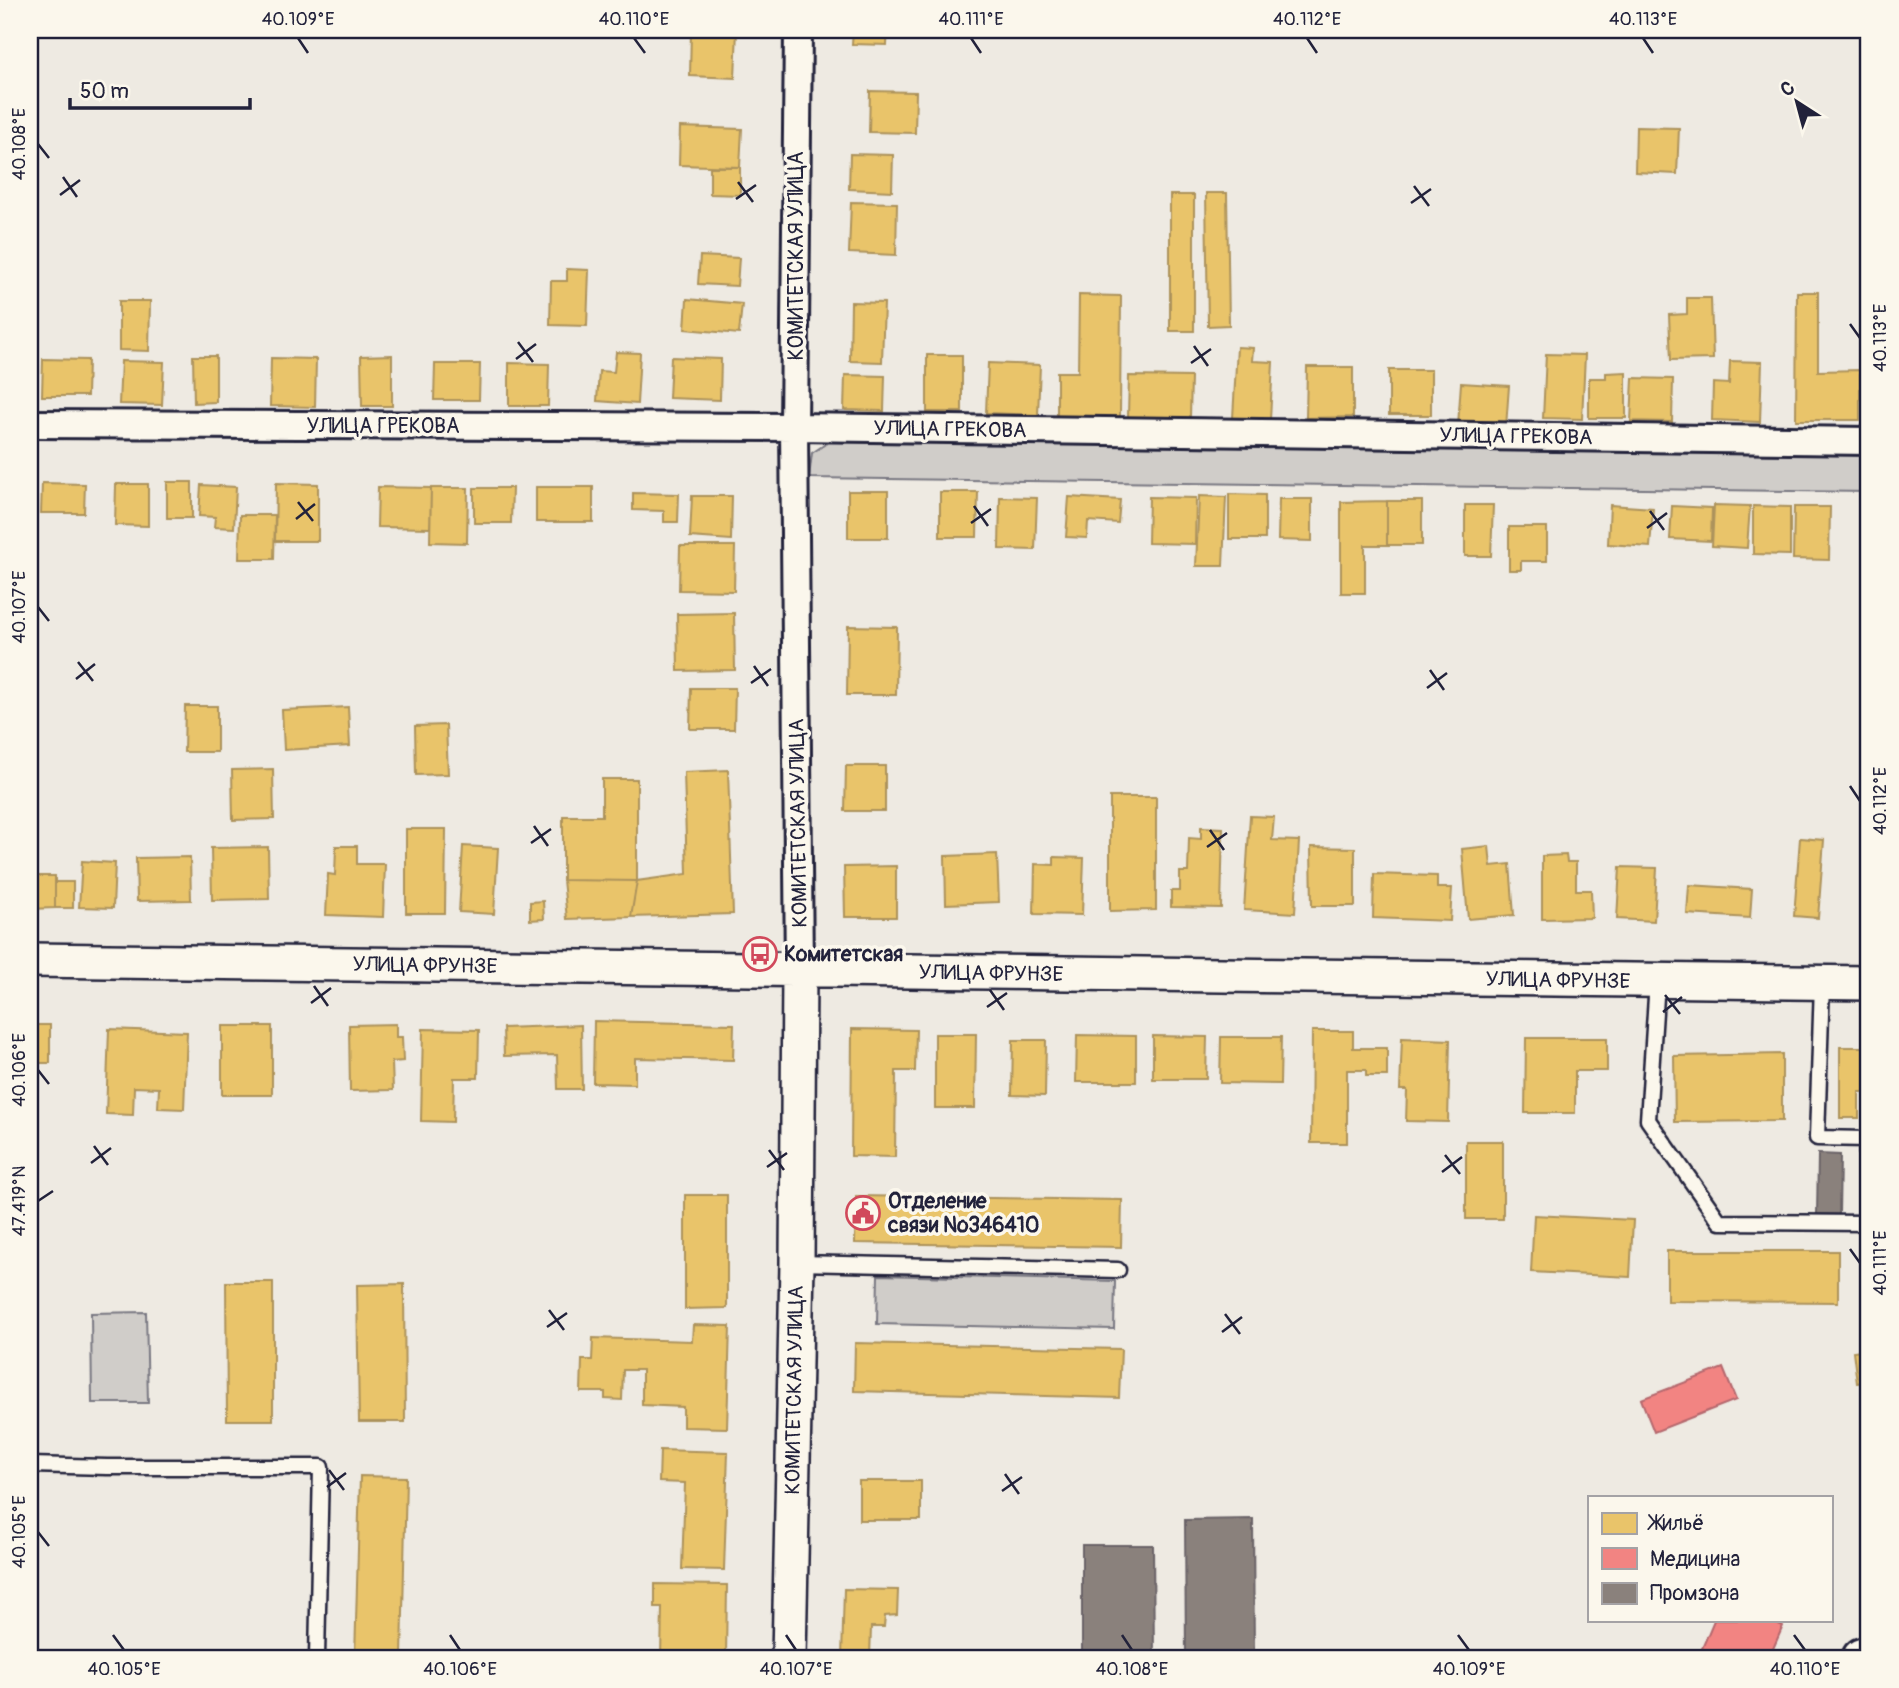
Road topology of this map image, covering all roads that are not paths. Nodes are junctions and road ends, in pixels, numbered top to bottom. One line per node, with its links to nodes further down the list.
1 (798, 30): 3 (street, КОМИТЕТСКАЯ УЛИЦА)
2 (30, 424): 3 (street, УЛИЦА ГРЕКОВА)
3 (794, 427): 4 (street, УЛИЦА ГРЕКОВА); 6 (street, КОМИТЕТСКАЯ УЛИЦА)
4 (1869, 441)
5 (30, 960): 6 (street, УЛИЦА ФРУНЗЕ)
6 (799, 971): 7 (street, УЛИЦА ФРУНЗЕ); 10 (street, КОМИТЕТСКАЯ УЛИЦА)
7 (1657, 981): 8 (street, УЛИЦА ФРУНЗЕ); 8 (lane)
8 (1822, 983): 9 (street, УЛИЦА ФРУНЗЕ)
9 (1869, 983)
10 (797, 1263): 11 (lane); 15 (street, КОМИТЕТСКАЯ УЛИЦА)
11 (1118, 1270)
12 (30, 1465): 14 (lane)
13 (1869, 1656): 16 (main road)
14 (317, 1658)
15 (789, 1658)
16 (1863, 1658)

